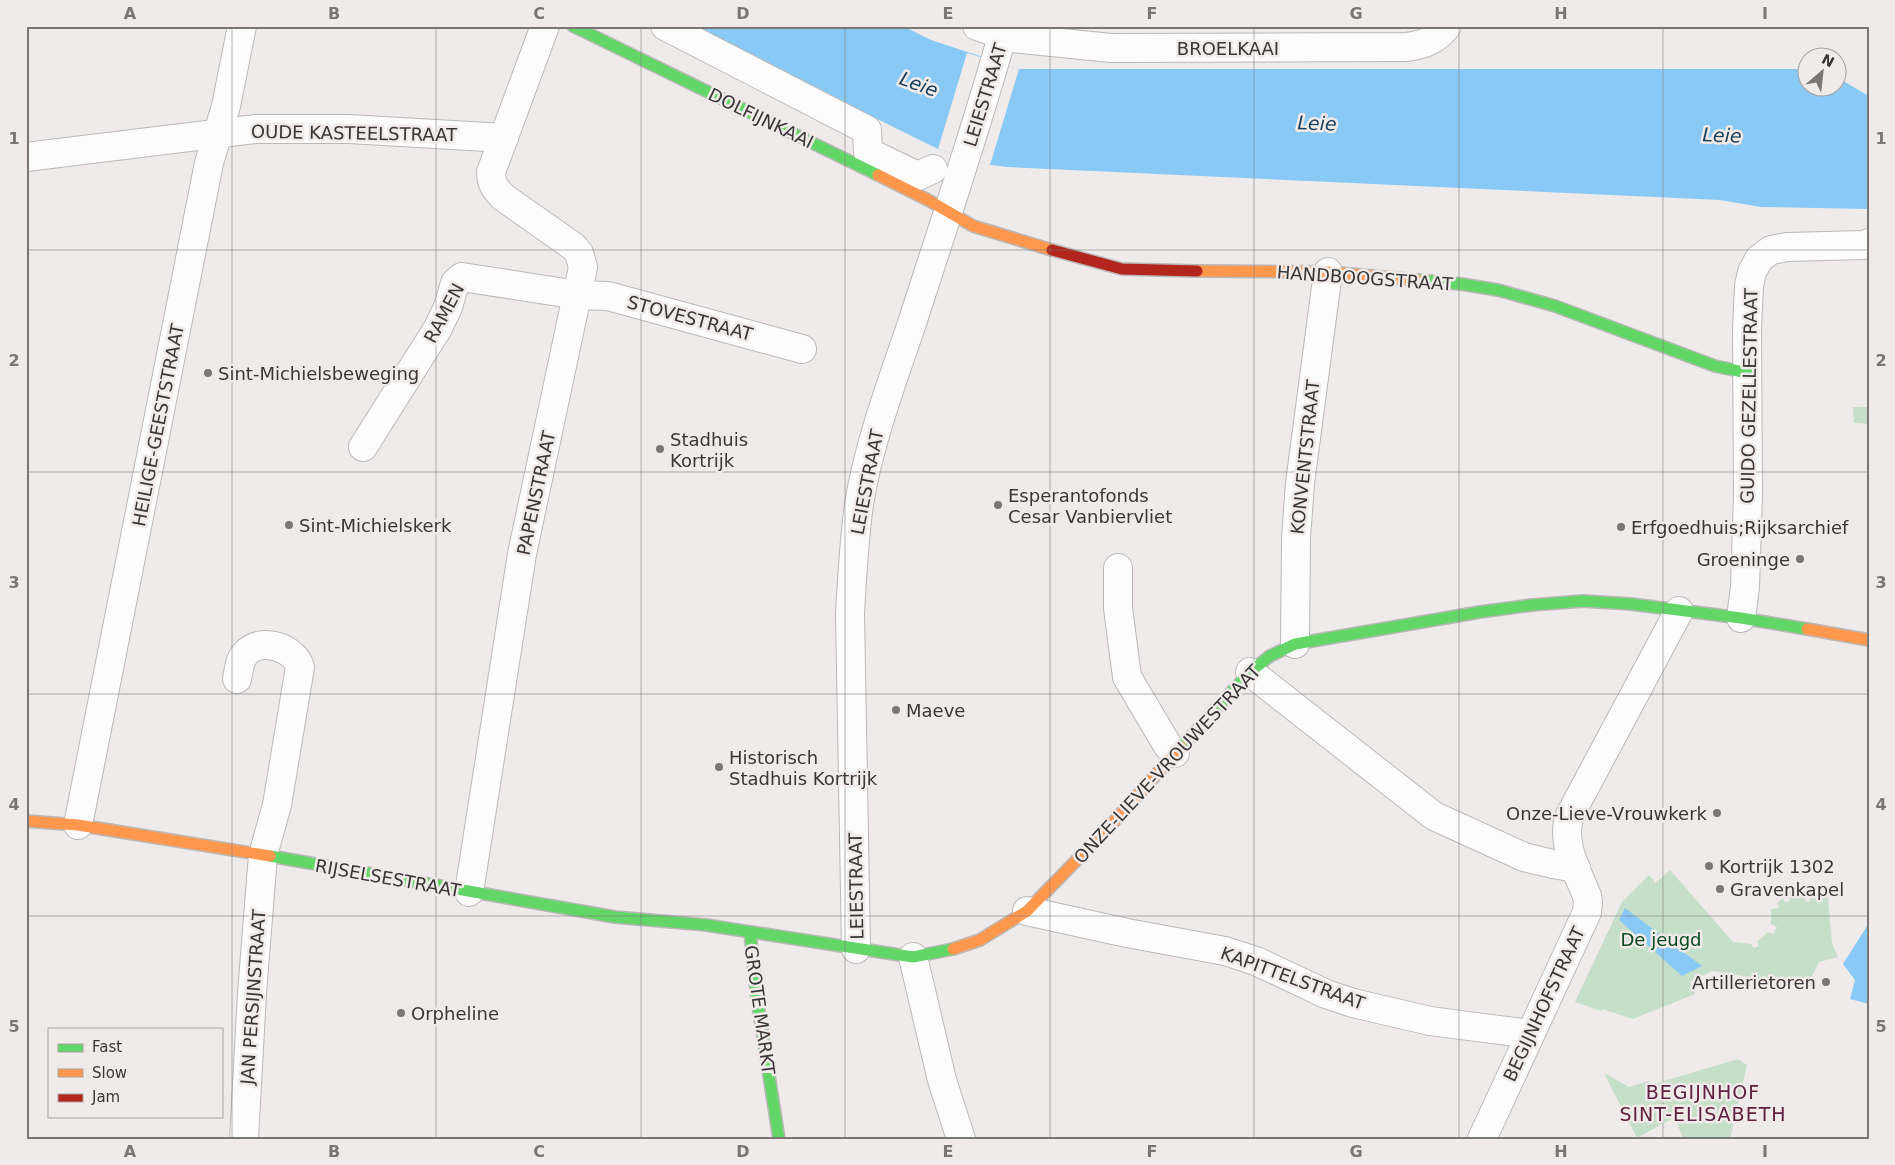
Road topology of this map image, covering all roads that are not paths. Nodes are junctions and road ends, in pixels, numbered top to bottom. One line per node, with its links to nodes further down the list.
1 (242, 26): 8 (street, HEILIGE-GEESTSTRAAT)
2 (545, 26): 9 (street, PAPENSTRAAT)
3 (573, 26): 12 (street, DOLFIJNKAAI)
4 (666, 26): 11 (street)
5 (977, 26): 7 (street, BROELKAAI)
6 (1447, 26): 7 (street, BROELKAAI)
7 (1004, 31): 12 (street, LEIESTRAAT)
8 (218, 134): 9 (street, OUDE KASTEELSTRAAT); 10 (street, OUDE KASTEELSTRAAT); 28 (street, HEILIGE-GEESTSTRAAT)
9 (504, 138): 15 (street, PAPENSTRAAT)
10 (26, 157)
11 (932, 169)
12 (948, 213): 14 (street, HANDBOOGSTRAAT); 34 (street, LEIESTRAAT)
13 (1869, 243): 17 (street, GUIDO GEZELLESTRAAT)
14 (1328, 272): 17 (street, HANDBOOGSTRAAT); 23 (street, KONVENTSTRAAT)
15 (578, 295): 16 (street, STOVESTRAAT); 18 (street, RAMEN); 31 (street, PAPENSTRAAT)
16 (802, 349)
17 (1748, 373): 21 (street, GUIDO GEZELLESTRAAT)
18 (363, 447)
19 (1118, 568): 26 (street)
20 (1679, 611): 21 (street, ONZE-LIEVE-VROUWESTRAAT); 23 (street, ONZE-LIEVE-VROUWESTRAAT); 30 (street, BEGIJNHOFSTRAAT)
21 (1741, 618): 22 (street, ONZE-LIEVE-VROUWESTRAAT)
22 (1869, 640)
23 (1295, 644): 24 (street, ONZE-LIEVE-VROUWESTRAAT)
24 (1250, 672): 26 (street, ONZE-LIEVE-VROUWESTRAAT); 30 (street)
25 (237, 679): 29 (street, JAN PERSIJNSTRAAT)
26 (1175, 753): 32 (street, ONZE-LIEVE-VROUWESTRAAT)
27 (26, 821): 28 (street, RIJSELSESTRAAT)
28 (78, 826): 29 (street, RIJSELSESTRAAT)
29 (263, 855): 31 (street, RIJSELSESTRAAT); 37 (street, JAN PERSIJNSTRAAT)
30 (1576, 868): 36 (street, BEGIJNHOFSTRAAT)
31 (469, 892): 33 (street, RIJSELSESTRAAT)
32 (1027, 911): 35 (street, ONZE-LIEVE-VROUWESTRAAT); 36 (street, KAPITTELSTRAAT)
33 (750, 932): 34 (street, GROTE MARKT); 38 (street, GROTE MARKT)
34 (856, 949): 35 (street, GROTE MARKT)
35 (913, 957): 39 (street)
36 (1530, 1034): 40 (street, BEGIJNHOFSTRAAT)
37 (244, 1139)
38 (779, 1139)
39 (961, 1139)
40 (1482, 1139)

